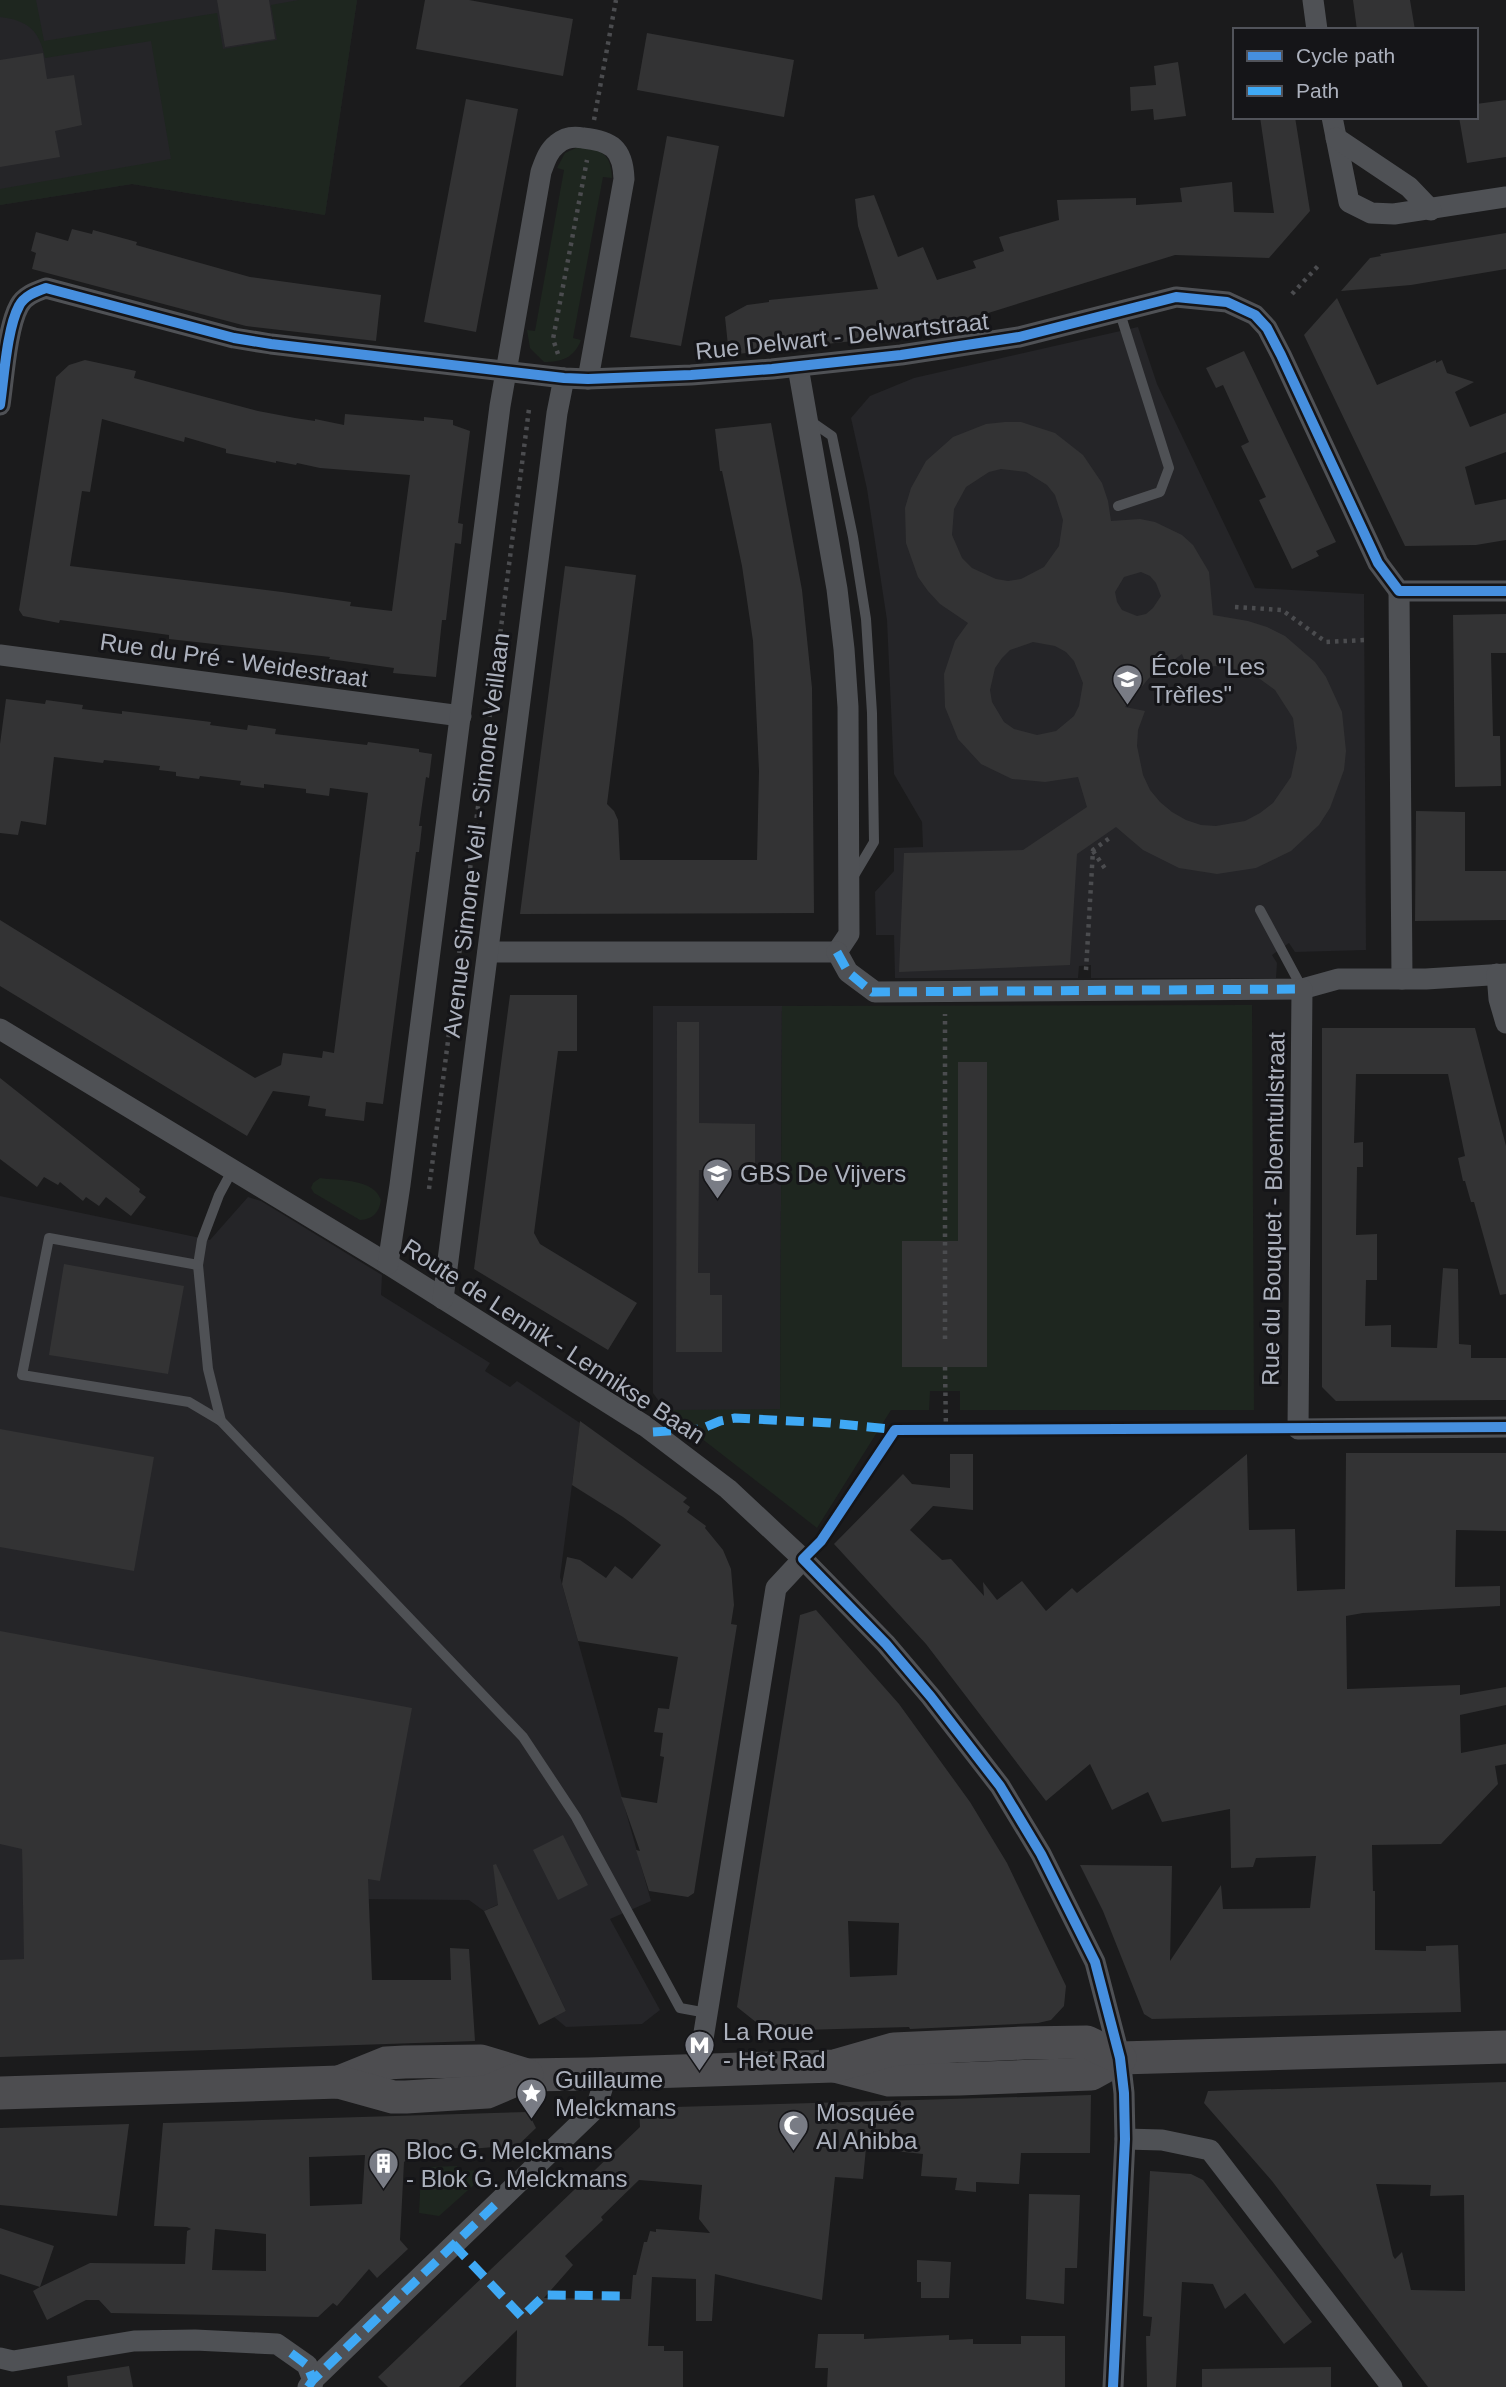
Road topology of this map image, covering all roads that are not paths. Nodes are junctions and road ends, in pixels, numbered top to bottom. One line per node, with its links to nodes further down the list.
1 (1312, 0): 2 (street)
2 (1318, 28)
3 (1334, 128): 5 (street); 5 (street)
4 (1506, 197): 5 (street)
5 (1430, 210)
6 (1119, 310): 7 (street, Rue Delwart - Delwartstraat); 12 (lane); 13 (street, Rue Delwart - Delwartstraat)
7 (798, 367): 10 (street, Rue Delwart - Delwartstraat); 19 (street)
8 (561, 368): 9 (street, Rue Delwart - Delwartstraat); 10 (street, Rue Delwart - Delwartstraat); 18 (street, Avenue Simone Veil - Simone Veillaan)
9 (507, 371): 10 (street); 11 (street, Rue Delwart - Delwartstraat); 16 (street, Avenue Simone Veil - Simone Veillaan)
10 (588, 379)
11 (0, 405)
12 (1118, 506)
13 (1399, 591): 14 (street); 21 (street)
14 (1506, 591)
15 (0, 655): 16 (street, Rue du Pré - Weidestraat)
16 (461, 716): 26 (street, Avenue Simone Veil - Simone Veillaan)
17 (1260, 910): 22 (lane)
18 (488, 952): 19 (street); 28 (street, Avenue Simone Veil - Simone Veillaan)
19 (836, 952): 22 (street)
20 (1501, 974): 21 (street); 23 (street)
21 (1402, 979): 22 (street)
22 (1302, 989): 30 (street, Rue du Bouquet - Bloemtuilstraat)
23 (1506, 1023)
24 (0, 1029): 25 (street, Route de Lennik - Lennikse Baan)
25 (233, 1169): 26 (street, Route de Lennik - Lennikse Baan); 27 (lane)
26 (388, 1264): 28 (street, Route de Lennik - Lennikse Baan)
27 (198, 1265): 29 (lane); 29 (lane)
28 (443, 1299): 31 (street, Route de Lennik - Lennikse Baan)
29 (221, 1421): 32 (lane)
30 (1506, 1427)
31 (803, 1559): 32 (street); 34 (street, Route de Lennik - Lennikse Baan)
32 (707, 2013): 35 (street)
33 (1506, 2047): 34 (main road)
34 (1119, 2059): 35 (main road); 38 (street, Route de Lennik - Lennikse Baan)
35 (702, 2070): 36 (main road)
36 (607, 2073): 37 (main road); 40 (street)
37 (0, 2093)
38 (1125, 2139): 41 (street, Route de Lennik - Lennikse Baan); 42 (street)
39 (0, 2358): 40 (street)
40 (311, 2385)
41 (1113, 2387)
42 (1392, 2387)

